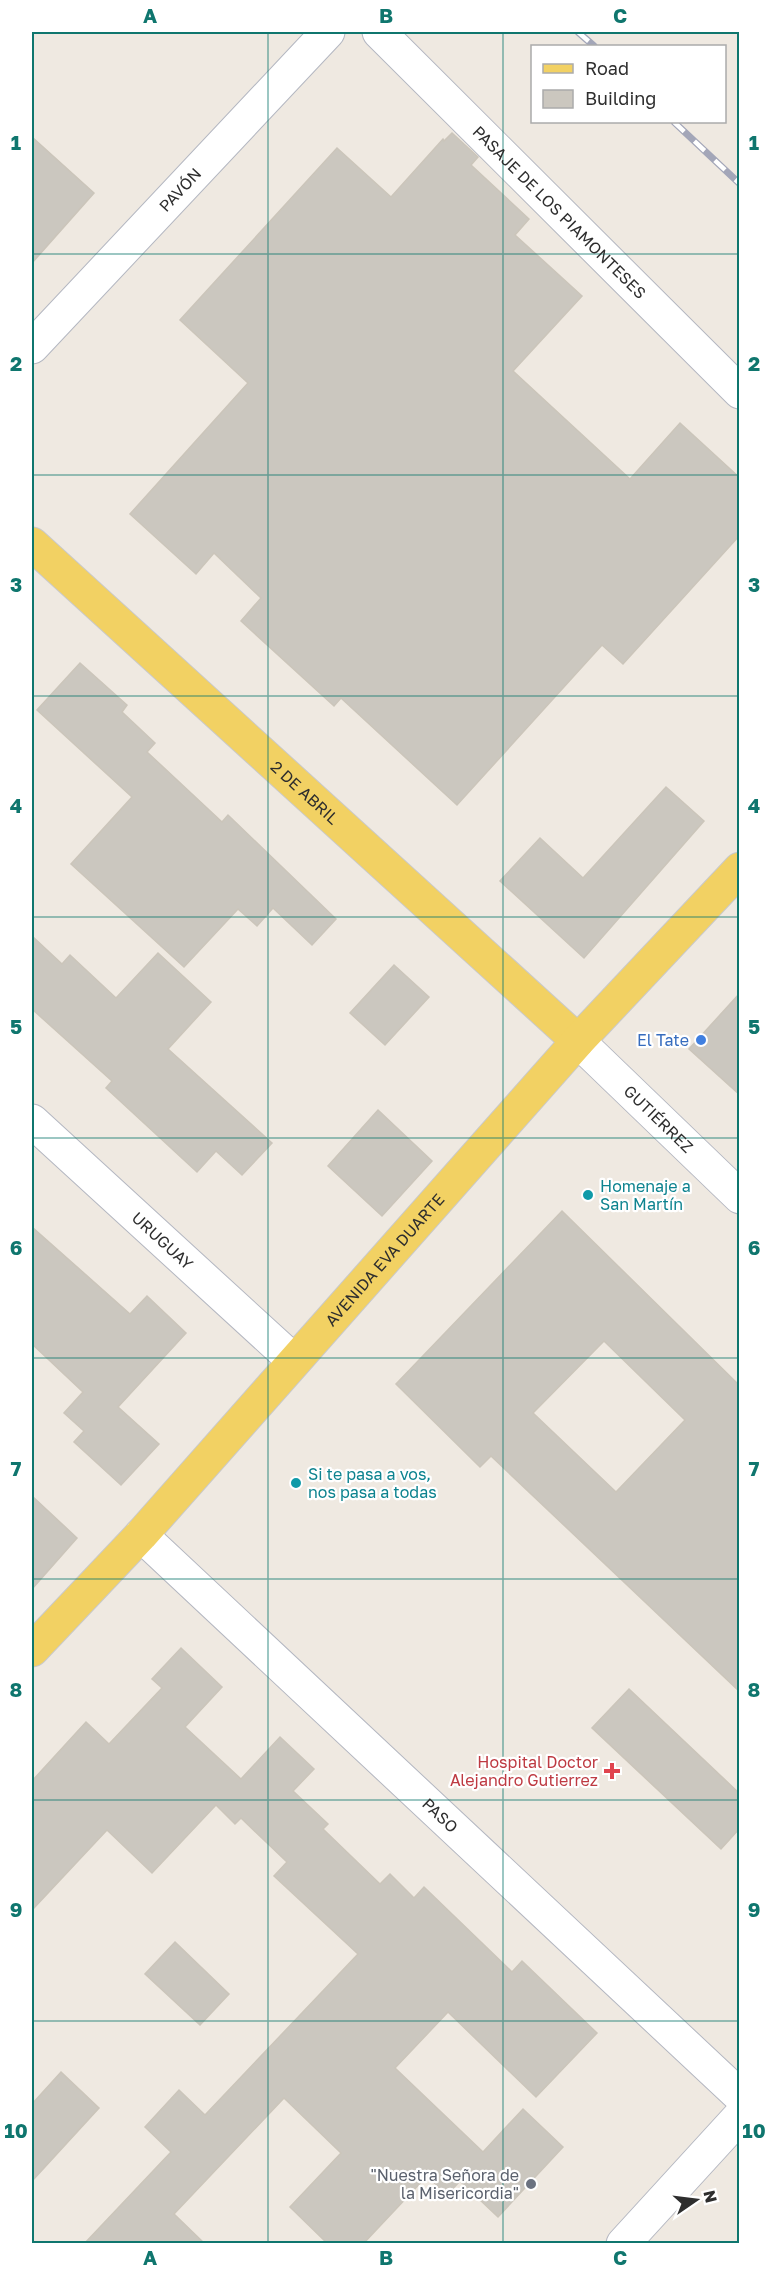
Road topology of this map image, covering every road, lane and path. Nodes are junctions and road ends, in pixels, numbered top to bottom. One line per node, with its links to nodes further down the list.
1 (328, 32): 3 (street, PAVÓN)
2 (379, 32): 4 (street, PASAJE DE LOS PIAMONTESES)
3 (32, 347)
4 (740, 392)
5 (32, 544): 7 (main road, 2 DE ABRIL)
6 (740, 869): 7 (main road, AVENIDA EVA DUARTE)
7 (578, 1041): 9 (street, GUTIÉRREZ); 10 (main road, AVENIDA EVA DUARTE)
8 (32, 1121): 10 (street, URUGUAY)
9 (740, 1197)
10 (294, 1360): 11 (main road, AVENIDA EVA DUARTE)
11 (141, 1535): 12 (main road, AVENIDA EVA DUARTE); 13 (street, PASO)
12 (32, 1650)
13 (740, 2096)
14 (740, 2116): 15 (street)
15 (623, 2244)

